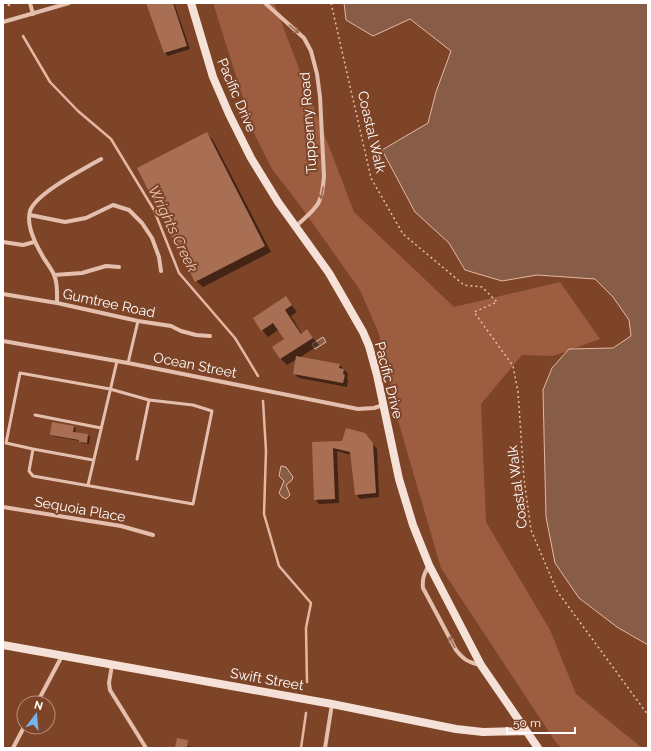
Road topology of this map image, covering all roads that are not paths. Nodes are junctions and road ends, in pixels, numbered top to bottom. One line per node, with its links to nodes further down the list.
1 (30, 3): 5 (street)
2 (69, 3): 5 (street)
3 (191, 3): 9 (street, Pacific Drive)
4 (265, 3): 9 (street, Tuppenny Road, one-way to 9)
5 (33, 14): 6 (street)
6 (3, 22)
7 (101, 159): 8 (street)
8 (30, 215): 11 (street); 13 (street)
9 (296, 226): 24 (street, Pacific Drive)
10 (3, 242): 11 (street)
11 (34, 242): 14 (street)
12 (120, 267): 14 (street)
13 (161, 271)
14 (54, 275): 16 (street)
15 (3, 294): 16 (street, Gumtree Road)
16 (57, 303): 17 (street, Gumtree Road)
17 (138, 321): 18 (street, Gumtree Road); 21 (lane)
18 (210, 336)
19 (3, 340): 20 (street, Ocean Street)
20 (117, 361): 21 (street, Ocean Street); 22 (lane)
21 (128, 363): 24 (street, Ocean Street)
22 (110, 389): 23 (lane); 26 (lane); 27 (lane)
23 (149, 400): 28 (lane); 30 (lane)
24 (382, 405): 33 (street, Pacific Drive)
25 (35, 415): 26 (lane)
26 (101, 428): 29 (lane)
27 (33, 450): 29 (lane); 30 (lane)
28 (137, 459)
29 (94, 460): 30 (lane)
30 (88, 485)
31 (3, 507): 32 (street, Sequoia Place)
32 (153, 535)
33 (429, 565): 37 (street, Pacific Drive); 37 (street, one-way to 33)
34 (3, 645): 35 (street, Swift Street)
35 (62, 656): 36 (street, Swift Street); 38 (street)
36 (112, 665): 39 (street, Swift Street); 43 (street)
37 (481, 665): 40 (street, Pacific Drive)
38 (41, 695)
39 (332, 704): 40 (street, Swift Street); 44 (street)
40 (526, 732): 45 (street, Pacific Drive)
41 (20, 735): 42 (street)
42 (13, 748)
43 (146, 748)
44 (325, 748)
45 (538, 748)

